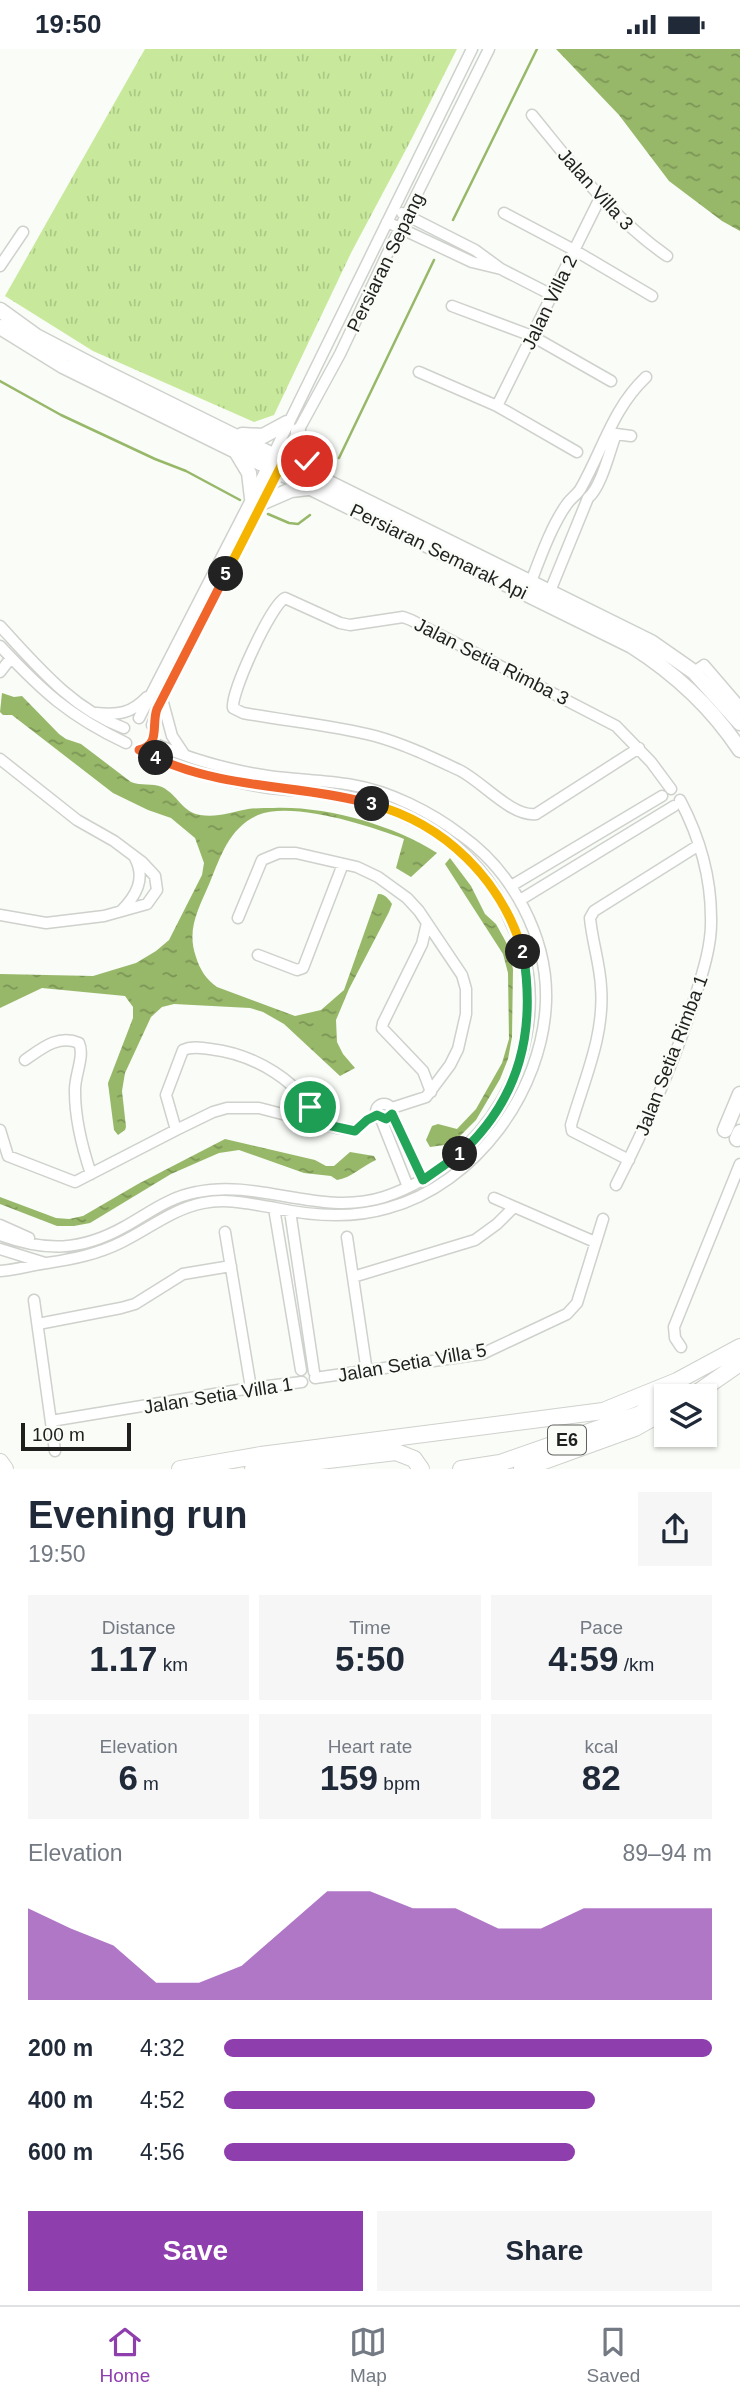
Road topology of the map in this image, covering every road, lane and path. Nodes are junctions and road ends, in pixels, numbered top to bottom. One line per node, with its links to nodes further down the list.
1 (472, 49): 6 (street, Persiaran Sepang)
2 (489, 49): 5 (street, Persiaran Sepang)
3 (532, 115): 4 (street, Jalan Villa 3)
4 (600, 198): 15 (street, Jalan Villa 2); 16 (street, Jalan Villa 3)
5 (415, 199): 8 (street, Persiaran Sepang); 10 (street)
6 (393, 209): 8 (street); 9 (street, Persiaran Sepang)
7 (504, 213): 15 (street)
8 (407, 215): 10 (street); 11 (street, Persiaran Sepang)
9 (387, 222): 11 (street); 29 (street, Persiaran Sepang)
10 (428, 226): 18 (street)
11 (400, 228): 13 (street); 14 (street, Persiaran Sepang)
12 (23, 232): 17 (street)
13 (425, 239): 14 (street); 18 (street)
14 (392, 244): 29 (street, Persiaran Sepang)
15 (574, 250): 19 (street, Jalan Villa 2); 20 (street)
16 (667, 255)
17 (0, 265)
18 (501, 269): 19 (street)
19 (552, 295): 24 (street, Jalan Villa 2)
20 (652, 296)
21 (453, 306): 24 (street)
22 (0, 310): 30 (main road, Persiaran Semarak Api)
23 (0, 327): 32 (main road, Persiaran Semarak Api)
24 (532, 336): 27 (street); 28 (street, Jalan Villa 2)
25 (419, 372): 28 (street)
26 (646, 377): 36 (street)
27 (611, 381)
28 (497, 406): 33 (street)
29 (293, 427): 30 (main road); 34 (street, Persiaran Sepang); 35 (main road)
30 (230, 433): 34 (main road, Persiaran Semarak Api)
31 (631, 436): 36 (street)
32 (236, 452): 34 (main road, Persiaran Semarak Api); 37 (main road)
33 (577, 452)
34 (275, 463): 35 (main road, Persiaran Semarak Api); 37 (street, Persiaran Sepang)
35 (314, 482): 37 (main road); 40 (main road, Persiaran Semarak Api)
36 (584, 494): 38 (street); 39 (street)
37 (257, 501): 47 (street); 49 (street)
38 (543, 554): 39 (street); 40 (street)
39 (563, 562): 41 (street)
40 (529, 588): 41 (main road, Persiaran Semarak Api)
41 (548, 597): 45 (main road, Persiaran Semarak Api); 60 (main road, Persiaran Semarak Api)
42 (2, 641): 43 (street); 46 (street)
43 (11, 658): 44 (street); 48 (street)
44 (0, 672)
45 (694, 672): 50 (street); 53 (main road, Persiaran Semarak Api)
46 (47, 677): 48 (street); 51 (street)
47 (157, 685): 51 (street); 52 (street)
48 (37, 686): 56 (street)
49 (162, 699): 54 (street); 61 (street)
50 (740, 707)
51 (93, 713): 55 (street)
52 (139, 718): 54 (street); 55 (street)
53 (740, 723)
54 (152, 725): 57 (street)
55 (124, 728): 56 (street)
56 (126, 743): 59 (street)
57 (153, 743): 59 (street); 61 (street)
58 (639, 748): 58 (street, Jalan Setia Rimba 3); 63 (street, Jalan Setia Rimba 3)
59 (139, 750): 96 (street)
60 (740, 750)
61 (187, 757): 69 (street)
62 (0, 759): 66 (street)
63 (667, 792): 64 (street, Jalan Setia Rimba 3); 68 (street)
64 (677, 803): 65 (street, Jalan Setia Rimba 1); 70 (street)
65 (699, 845): 93 (street, Jalan Setia Rimba 1); 93 (street)
66 (135, 858): 71 (street); 73 (street)
67 (343, 864): 76 (street); 77 (street); 80 (street)
68 (526, 877): 69 (street); 70 (street)
69 (511, 886): 72 (street)
70 (534, 891): 72 (street)
71 (136, 894): 73 (street); 74 (street)
72 (520, 900): 102 (street)
73 (147, 904): 74 (street)
74 (121, 911): 75 (street)
75 (0, 915)
76 (238, 918)
77 (427, 923): 78 (street); 79 (street)
78 (441, 942): 79 (street); 83 (street)
79 (422, 944): 82 (street)
80 (258, 955)
81 (25, 1060): 95 (street)
82 (423, 1071): 83 (street); 83 (street)
83 (437, 1084): 86 (street)
84 (740, 1094): 91 (main road)
85 (300, 1096): 87 (street); 88 (street); 89 (street)
86 (385, 1114): 88 (street); 96 (street); 98 (street)
87 (288, 1115): 88 (street); 89 (street)
88 (318, 1123)
89 (176, 1129): 95 (street)
90 (0, 1130): 95 (street)
91 (725, 1130): 92 (street)
92 (739, 1137)
93 (629, 1160): 97 (street, Jalan Setia Rimba 1)
94 (740, 1164): 117 (street)
95 (91, 1174)
96 (423, 1180): 98 (street)
97 (616, 1185)
98 (408, 1187): 109 (street)
99 (494, 1198): 100 (street)
100 (514, 1207): 108 (street); 114 (street)
101 (274, 1208): 102 (street); 111 (street); 122 (street)
102 (290, 1211): 121 (street)
103 (603, 1219): 108 (street, Jalan Setia Villa 5)
104 (0, 1225): 109 (street)
105 (225, 1232): 112 (street)
106 (0, 1235): 109 (street)
107 (347, 1237): 114 (street)
108 (595, 1242): 120 (street, Jalan Setia Villa 5)
109 (48, 1247)
110 (0, 1249): 111 (street)
111 (45, 1263): 113 (street)
112 (232, 1266): 116 (street); 125 (street)
113 (0, 1271)
114 (353, 1277): 120 (street)
115 (34, 1300): 116 (street)
116 (38, 1324): 128 (street)
117 (681, 1347)
118 (740, 1348): 123 (highway, E6); 132 (highway)
119 (740, 1363): 124 (highway)
120 (366, 1372): 121 (street, Jalan Setia Villa 5)
121 (314, 1375): 122 (street, Jalan Setia Villa 5)
122 (302, 1376): 125 (street, Jalan Setia Villa 1)
123 (686, 1384)
124 (710, 1384)
125 (251, 1388): 128 (street, Jalan Setia Villa 1)
126 (654, 1405): 135 (highway, E6)
127 (654, 1418): 136 (highway, E6)
128 (51, 1421): 129 (street)
129 (55, 1451)
130 (0, 1462): 131 (highway)
131 (5, 1468)
132 (180, 1468)
133 (253, 1468): 134 (highway)
134 (421, 1468)
135 (461, 1468)
136 (522, 1468)

